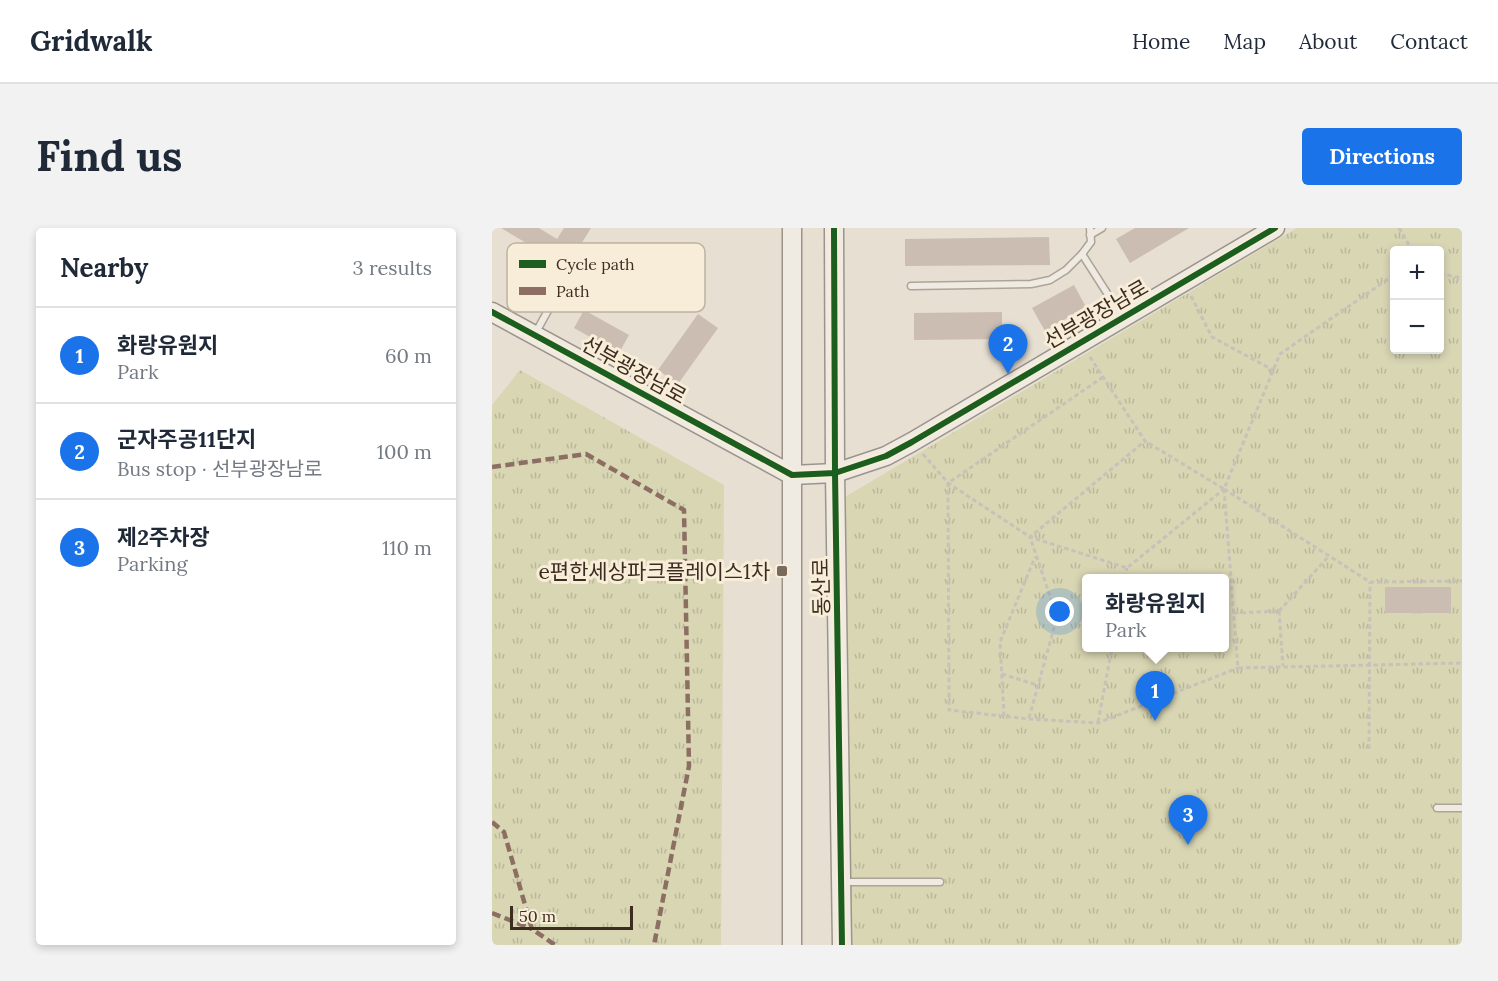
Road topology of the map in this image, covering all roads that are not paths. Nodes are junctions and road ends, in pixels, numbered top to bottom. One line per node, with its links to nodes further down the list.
1 (792, 228): 13 (street, 동산로)
2 (834, 228): 12 (street, 동산로)
3 (1102, 228): 5 (lane)
4 (1275, 228): 10 (street, 선부광장남로)
5 (1090, 232): 6 (lane)
6 (1082, 254): 7 (lane); 10 (lane)
7 (911, 286)
8 (492, 312): 11 (street, 선부광장남로)
9 (547, 312): 11 (lane)
10 (1122, 318): 12 (street, 선부광장남로)
11 (534, 335): 13 (street, 선부광장남로)
12 (835, 473): 13 (street, 선부광장남로); 16 (street, 동산로)
13 (792, 475): 18 (street, 동산로)
14 (1437, 808): 15 (lane)
15 (1462, 808)
16 (841, 882): 17 (lane); 19 (street, 동산로)
17 (940, 882)
18 (792, 945)
19 (842, 945)

